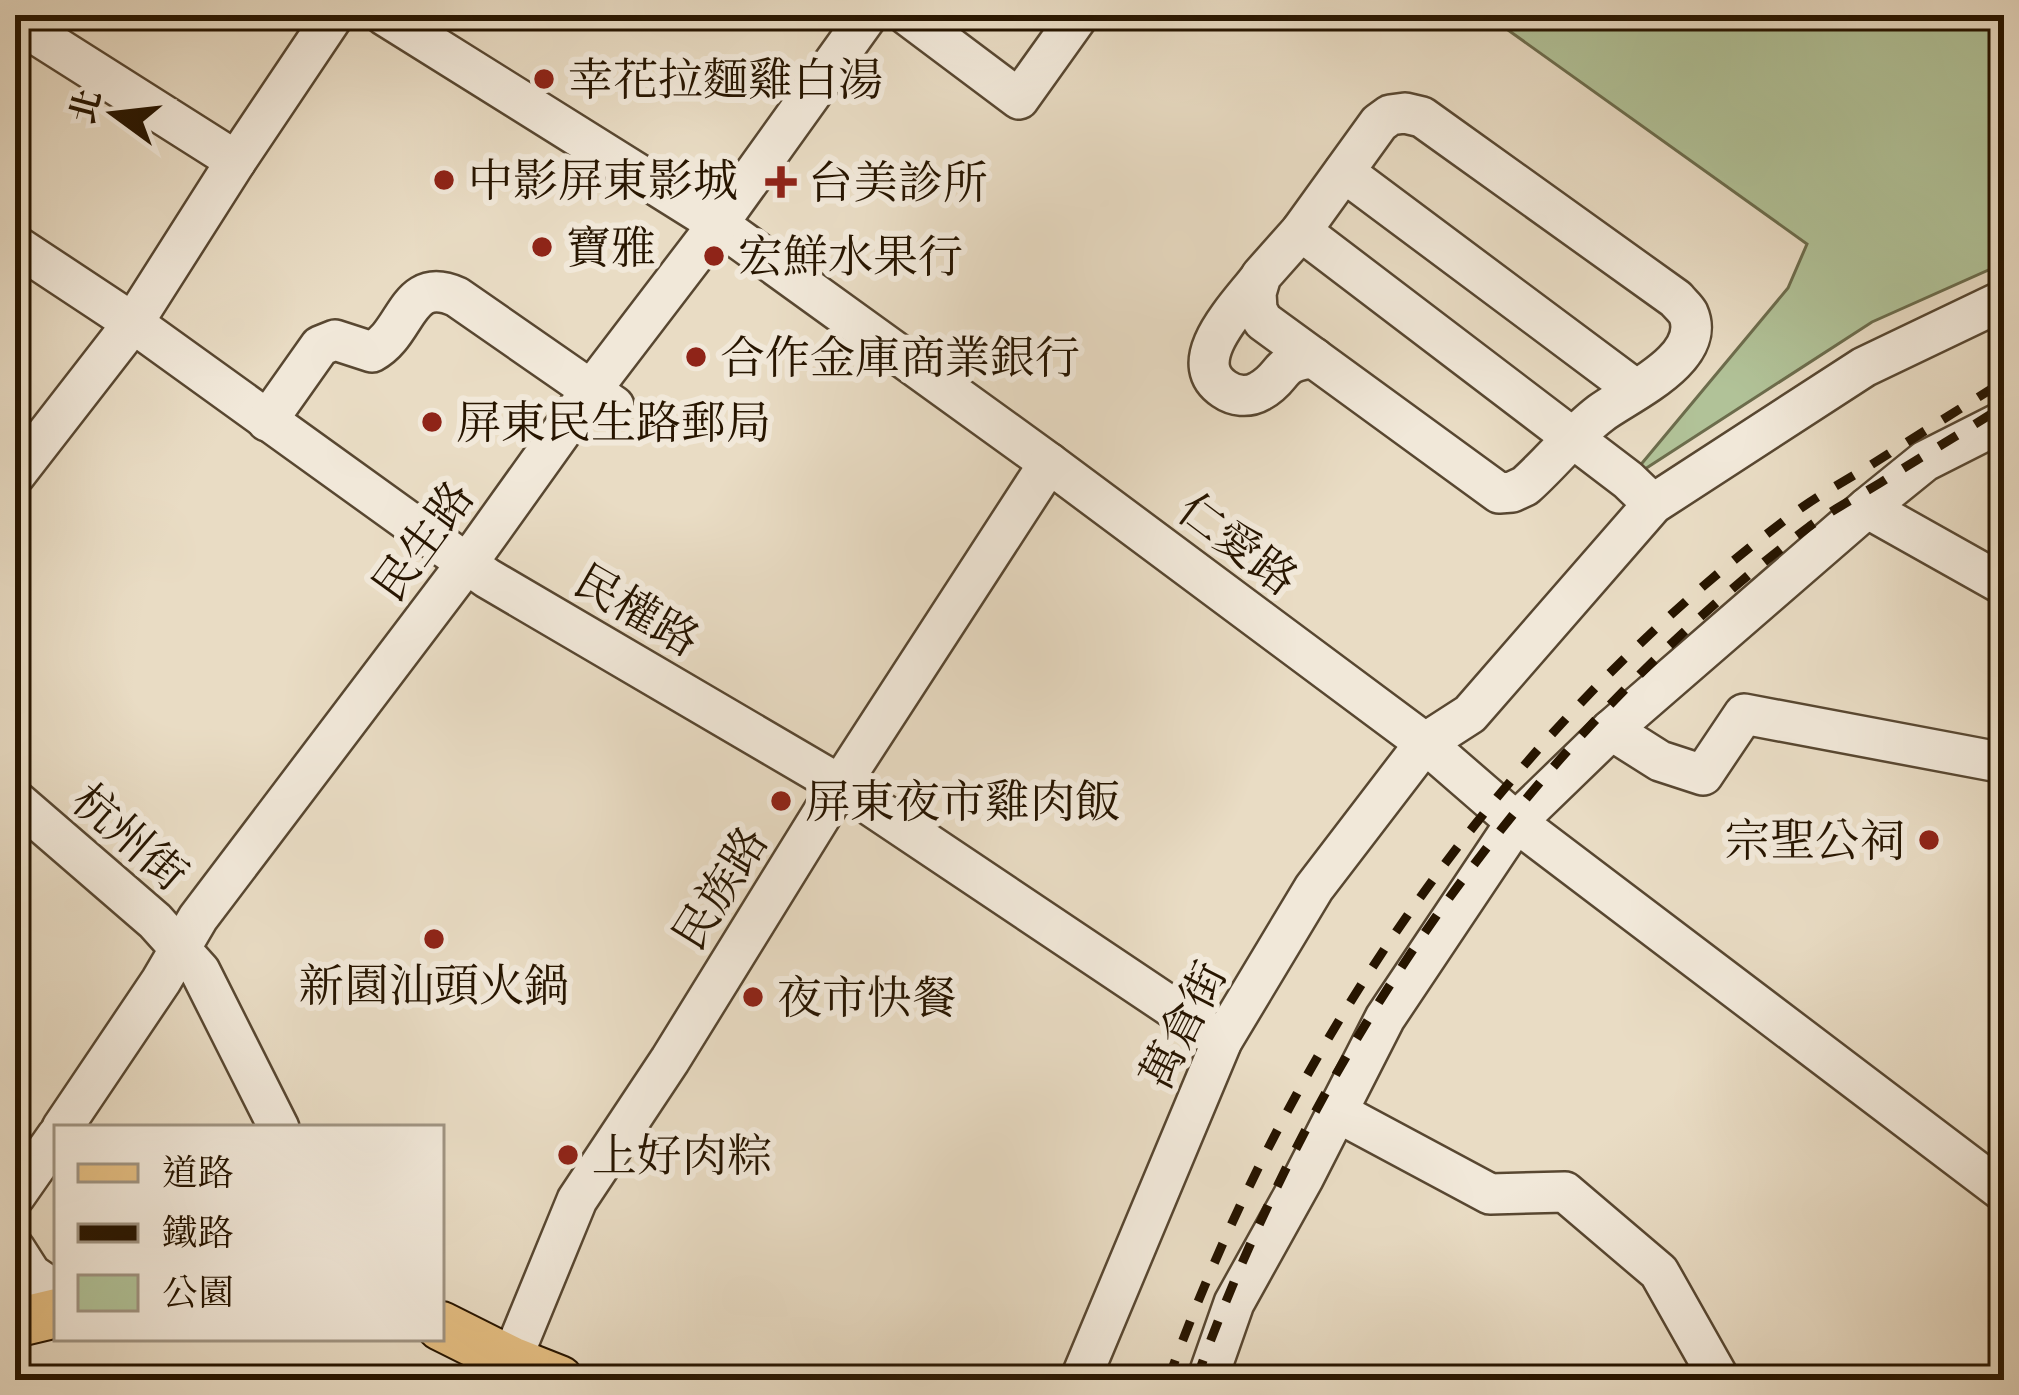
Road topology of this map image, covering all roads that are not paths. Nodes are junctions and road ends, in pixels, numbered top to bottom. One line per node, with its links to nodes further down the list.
1 (334, 15): 7 (street)
2 (384, 15): 9 (street, 仁愛路)
3 (868, 15): 9 (street, 民生路)
4 (907, 15): 5 (street)
5 (1079, 15)
6 (15, 21): 7 (street)
7 (236, 161): 14 (street)
8 (1343, 172): 10 (street); 16 (street); 16 (street)
9 (718, 224): 17 (street, 民生路); 21 (street, 仁愛路)
10 (1301, 231): 12 (street); 20 (street)
11 (15, 245): 14 (street, 民權路)
12 (1262, 276): 15 (street); 15 (street)
13 (2004, 300): 23 (street, 萬倉街)
14 (133, 323): 18 (street, 民權路); 22 (street)
15 (1314, 358): 20 (street)
16 (1636, 390): 20 (street)
17 (603, 398): 18 (street); 25 (street, 民生路)
18 (267, 421): 25 (street, 民權路)
19 (2004, 421): 24 (street)
20 (1574, 439): 23 (street)
21 (1049, 463): 28 (street, 仁愛路); 30 (street, 民族路)
22 (15, 475)
23 (1653, 504): 28 (street, 萬倉街)
24 (1867, 508): 26 (street); 27 (street)
25 (467, 563): 30 (street, 民權路); 33 (street, 民生路)
26 (2004, 585)
27 (1611, 730): 29 (street); 32 (street)
28 (1425, 743): 32 (street, 仁愛路); 34 (street, 萬倉街)
29 (2004, 763)
30 (840, 785): 34 (street, 民權路); 46 (street, 民族路)
31 (15, 800): 33 (street, 杭州街)
32 (1516, 822): 35 (street); 39 (street, 仁愛路)
33 (181, 947): 36 (street, 民生路); 37 (street, 杭州街)
34 (1222, 1041): 48 (street, 萬倉街)
35 (1337, 1112): 49 (street); 50 (street)
36 (64, 1125)
37 (277, 1125)
38 (54, 1140): 40 (street)
39 (2004, 1192)
40 (15, 1196)
41 (15, 1250): 42 (street)
42 (54, 1290)
43 (54, 1314): 44 (main road)
44 (15, 1323)
45 (444, 1328): 46 (main road)
46 (507, 1371): 47 (main road)
47 (559, 1380)
48 (1080, 1380)
49 (1207, 1380)
50 (1720, 1380)

